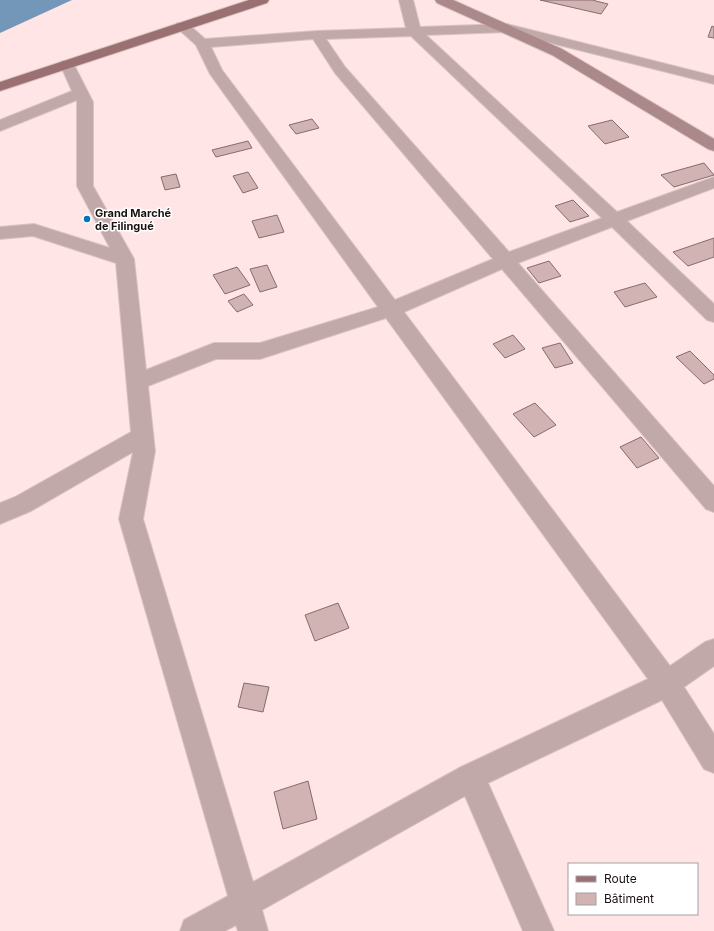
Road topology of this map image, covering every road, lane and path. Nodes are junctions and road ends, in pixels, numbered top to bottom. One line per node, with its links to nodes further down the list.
1 (406, 0): 6 (street)
2 (259, 1): 4 (main road)
3 (446, 1): 5 (street)
4 (182, 26): 8 (street); 9 (main road)
5 (507, 28): 6 (street); 10 (street); 14 (street)
6 (414, 31): 7 (street); 16 (street)
7 (317, 35): 8 (street); 19 (street)
8 (202, 43): 20 (street)
9 (67, 64): 11 (main road); 12 (street)
10 (714, 80)
11 (0, 87)
12 (81, 93): 13 (street); 18 (street)
13 (0, 126)
14 (714, 146)
15 (714, 182): 16 (street)
16 (615, 220): 19 (street); 21 (street)
17 (0, 233): 18 (street)
18 (125, 259): 22 (street)
19 (504, 261): 20 (street); 24 (street)
20 (390, 310): 22 (street); 27 (street)
21 (714, 315)
22 (137, 382): 23 (street)
23 (142, 436): 25 (street); 30 (street)
24 (714, 502)
25 (0, 514)
26 (714, 651): 27 (street)
27 (667, 684): 28 (street); 29 (street)
28 (714, 758)
29 (471, 777): 30 (street); 33 (street)
30 (245, 903): 31 (street); 32 (street)
31 (195, 931)
32 (253, 931)
33 (539, 931)

